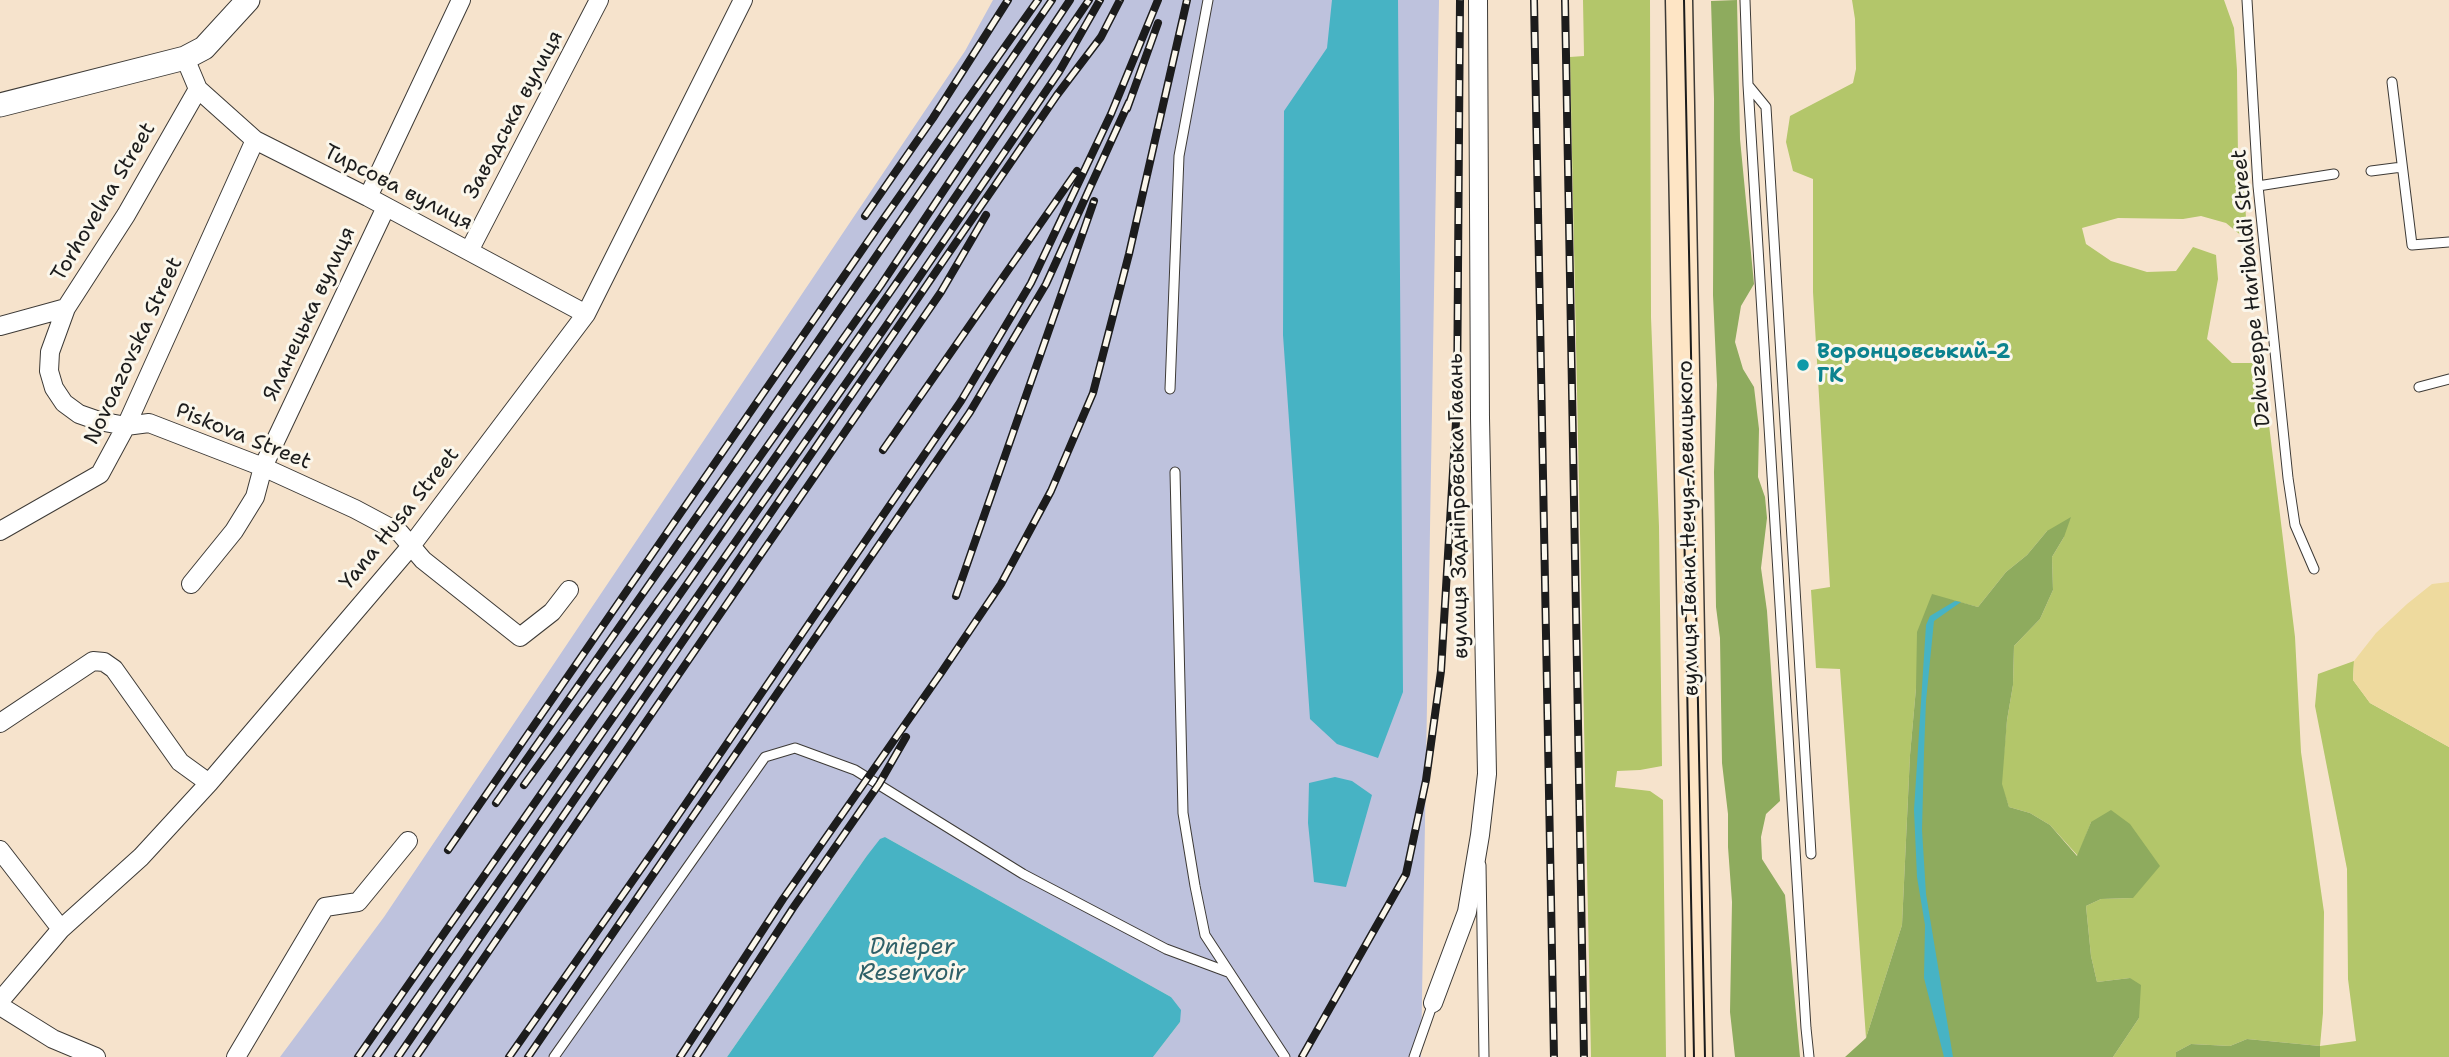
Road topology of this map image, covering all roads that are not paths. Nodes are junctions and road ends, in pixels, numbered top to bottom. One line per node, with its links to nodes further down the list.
1 (248, 0): 10 (street)
2 (461, 0): 20 (street)
3 (599, 0): 23 (street, Заводська вулиця)
4 (743, 0): 25 (street, Yana Husa Street)
5 (1208, 0): 29 (lane)
6 (1478, 0): 40 (street, вулиця Задніпровська Гавань)
7 (1679, 0): 54 (main road, вулиця Івана Нечуя-Левицького)
8 (1745, 0): 12 (lane)
9 (2247, 0): 19 (lane, Dzhuzeppe Haribaldi Street)
10 (185, 58): 13 (street); 14 (street)
11 (2392, 82): 16 (lane)
12 (1748, 85): 43 (lane); 55 (lane)
13 (198, 89): 15 (street, Тирсова вулиця); 24 (street, Torhovelna Street)
14 (0, 105)
15 (255, 140): 20 (street, Тирсова вулиця); 30 (street, Novoazovska Street)
16 (2402, 167): 17 (lane); 22 (lane)
17 (2371, 171)
18 (2334, 174): 19 (lane)
19 (2258, 186): 35 (lane, Dzhuzeppe Haribaldi Street)
20 (368, 197): 21 (street, Тирсова вулиця)
21 (386, 207): 23 (street, Тирсова вулиця); 31 (street, Яланецька вулиця)
22 (2449, 242)
23 (469, 250): 25 (street, Тирсова вулиця)
24 (66, 308): 26 (street, Torhovelna Street); 30 (street, Piskova Street)
25 (586, 314): 34 (street, Yana Husa Street)
26 (0, 326)
27 (2449, 379): 28 (lane)
28 (2418, 387)
29 (1170, 389)
30 (126, 426): 31 (street, Piskova Street); 33 (street, Novoazovska Street)
31 (263, 467): 34 (street, Piskova Street); 36 (street, Яланецька вулиця)
32 (1175, 472): 45 (lane)
33 (0, 531)
34 (411, 547): 37 (street, Piskova Street); 39 (street, Yana Husa Street)
35 (2314, 569)
36 (191, 584)
37 (569, 590)
38 (0, 723): 39 (street)
39 (209, 783): 44 (street, Yana Husa Street)
40 (1480, 835): 47 (street, вулиця Задніпровська Гавань); 53 (lane)
41 (408, 841): 49 (street)
42 (0, 850): 44 (street)
43 (1811, 854)
44 (61, 929): 46 (street, Yana Husa Street)
45 (1228, 972): 50 (lane); 51 (lane)
46 (0, 1003): 48 (street)
47 (1433, 1003): 52 (lane)
48 (96, 1057)
49 (236, 1057)
50 (554, 1057)
51 (1285, 1057)
52 (1414, 1057)
53 (1484, 1057)
54 (1699, 1057)
55 (1809, 1057)

